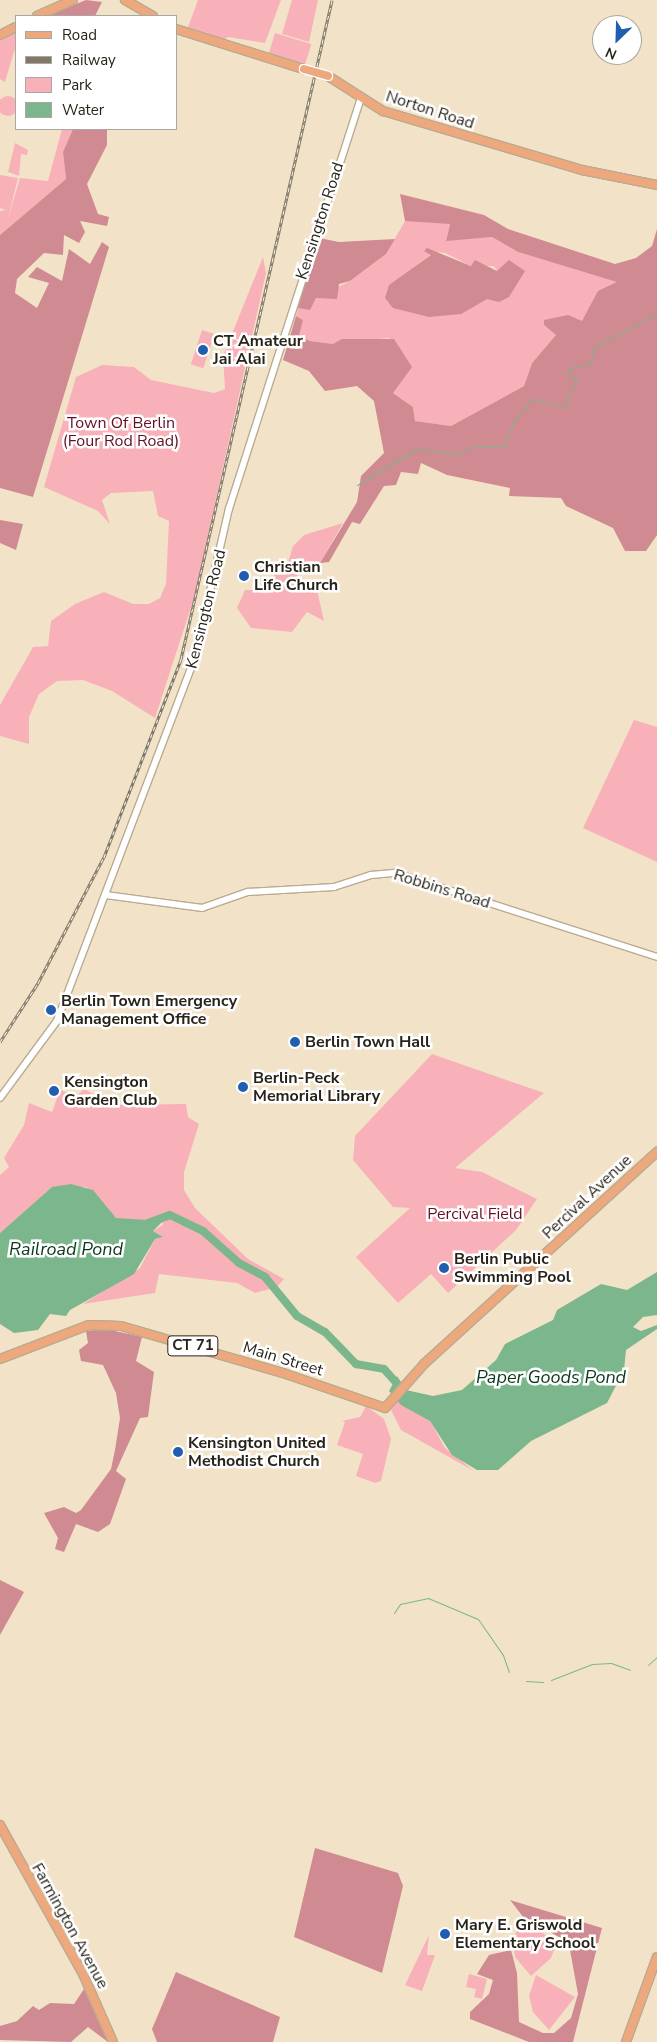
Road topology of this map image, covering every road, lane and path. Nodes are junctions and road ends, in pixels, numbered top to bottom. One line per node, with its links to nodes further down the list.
1 (73, 0): 3 (main road)
2 (125, 0): 4 (main road)
3 (39, 15)
4 (151, 15)
5 (15, 28): 7 (main road)
6 (178, 31): 8 (main road, Norton Road, bridge)
7 (0, 35)
8 (361, 97): 9 (main road, Norton Road); 10 (street, Kensington Road)
9 (657, 185)
10 (106, 895): 11 (street, Robbins Road); 12 (street, Kensington Road)
11 (657, 957)
12 (0, 1098)
13 (657, 1152): 15 (main road, Percival Avenue / CT 71)
14 (0, 1358): 15 (main road, Main Street / CT 71)
15 (385, 1408)
16 (0, 1825): 18 (main road, Farmington Avenue)
17 (657, 1956): 19 (main road)
18 (113, 2042)
19 (626, 2042)

